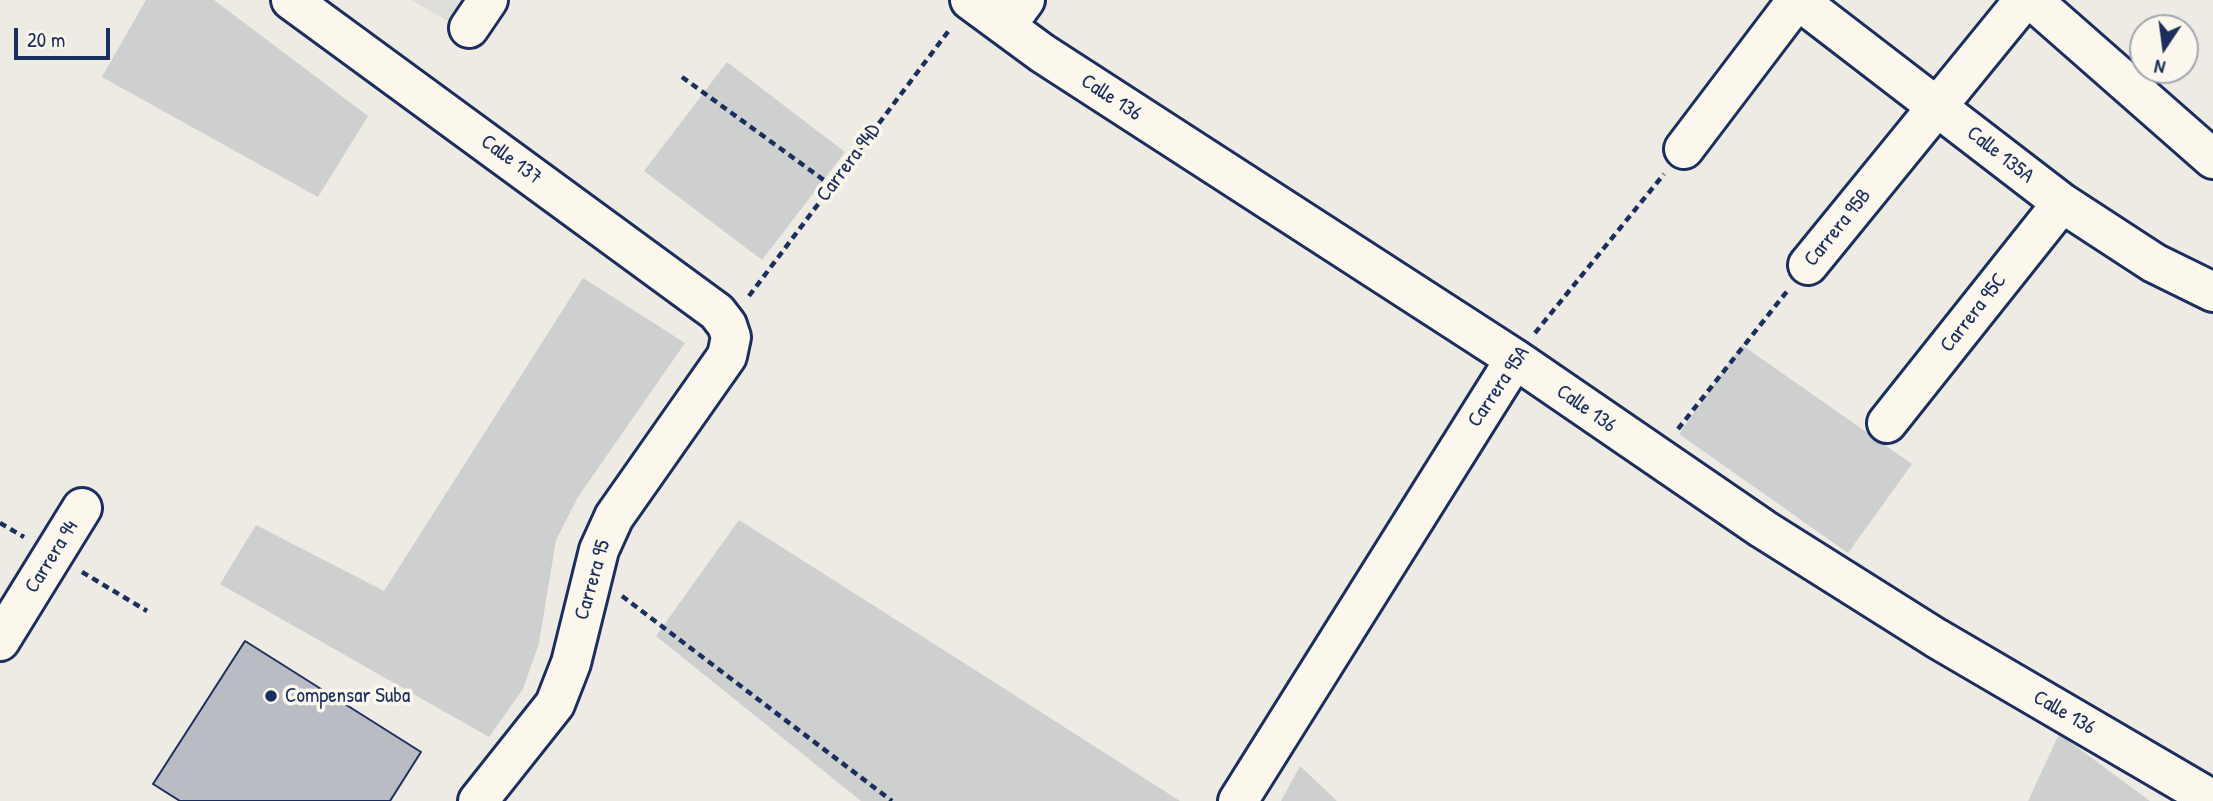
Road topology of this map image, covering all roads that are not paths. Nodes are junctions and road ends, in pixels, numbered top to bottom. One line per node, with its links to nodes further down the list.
1 (291, 0): 13 (street, Calle 137)
2 (971, 0): 6 (street, Calle 136)
3 (1798, 0): 7 (street, Calle 135A); 8 (street)
4 (2024, 0): 7 (street, Carrera 95B)
5 (2032, 0): 9 (street)
6 (1016, 13): 14 (street, Calle 136)
7 (1937, 107): 10 (street, Calle 135A); 11 (street, Carrera 95B)
8 (1684, 149)
9 (2213, 159)
10 (2062, 203): 12 (street, Calle 135A); 15 (street, Carrera 95C)
11 (1808, 265)
12 (2213, 292)
13 (727, 325): 19 (street, Carrera 95)
14 (1515, 359): 18 (street, Calle 136); 20 (street, Carrera 95A)
15 (1886, 423)
16 (82, 508): 17 (street, Carrera 94)
17 (0, 641)
18 (2213, 800)
19 (478, 801)
20 (1238, 801)

